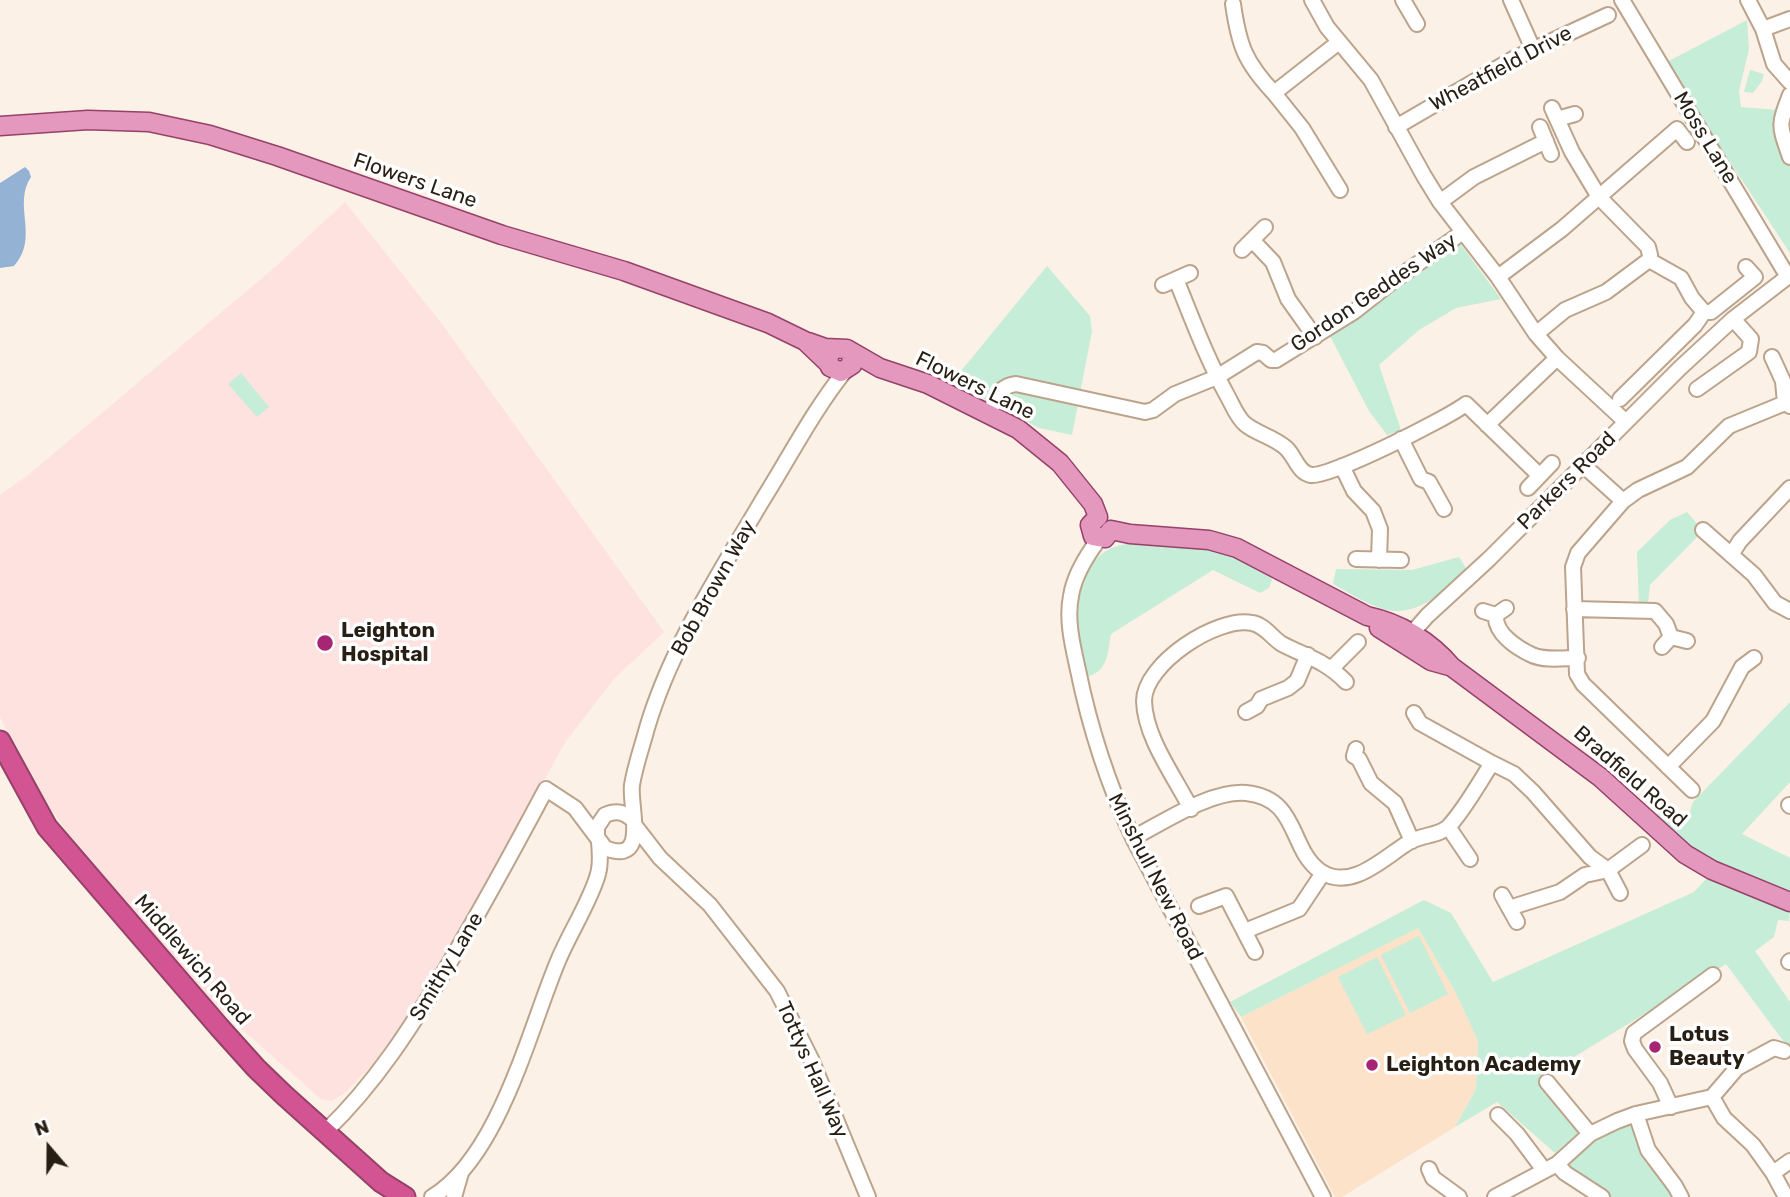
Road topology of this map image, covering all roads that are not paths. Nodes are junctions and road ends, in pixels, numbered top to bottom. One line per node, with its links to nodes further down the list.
1 (1312, 0): 11 (street)
2 (1403, 0): 9 (street)
3 (1511, 0): 12 (street)
4 (1622, 0): 32 (street, Moss Lane)
5 (1748, 0): 10 (street)
6 (1233, 4): 14 (street)
7 (1608, 15): 12 (street, Wheatfield Drive)
8 (1790, 19): 10 (street)
9 (1417, 24)
10 (1763, 29): 13 (street)
11 (1339, 42): 14 (street); 18 (street)
12 (1534, 49): 18 (street, Wheatfield Drive)
13 (1790, 82)
14 (1274, 93): 22 (street)
15 (1790, 95): 21 (street)
16 (1575, 114): 25 (street)
17 (0, 126): 40 (main road, Flowers Lane)
18 (1396, 127): 26 (street)
19 (1546, 140): 26 (street)
20 (1687, 142): 25 (street)
21 (1790, 157)
22 (1332, 177): 23 (street); 24 (street)
23 (1319, 187)
24 (1340, 190)
25 (1599, 197): 29 (street); 33 (street)
26 (1440, 202): 28 (street)
27 (1265, 227): 37 (street)
28 (1463, 232): 33 (street); 37 (street, Gordon Geddes Way)
29 (1650, 257): 34 (street); 36 (street)
30 (1746, 267): 34 (street)
31 (1190, 272): 41 (street)
32 (1789, 276): 35 (street, Parkers Road)
33 (1498, 277): 36 (street)
34 (1703, 312): 43 (street)
35 (1733, 320): 42 (street); 46 (street, Parkers Road)
36 (1536, 334): 39 (street)
37 (1315, 337): 41 (street, Gordon Geddes Way)
38 (1772, 357): 44 (street)
39 (1557, 359): 46 (street); 47 (street)
40 (839, 362): 45 (main road, Flowers Lane); 80 (street, Bob Brown Way)
41 (1217, 377): 45 (street, Gordon Geddes Way); 51 (street)
42 (1697, 389)
43 (1620, 399)
44 (1788, 405): 55 (street)
45 (989, 414): 57 (main road, Flowers Lane)
46 (1626, 422): 50 (street, Parkers Road)
47 (1487, 425): 48 (street); 52 (street)
48 (1401, 439): 51 (street); 56 (street)
49 (1552, 463): 52 (street)
50 (1583, 465): 55 (street); 66 (street, Parkers Road)
51 (1342, 466): 61 (street)
52 (1539, 475): 53 (street)
53 (1528, 488)
54 (1790, 488): 59 (street)
55 (1623, 501): 63 (street)
56 (1444, 509)
57 (1103, 528): 66 (main road, Bradfield Road); 87 (street, Minshull New Road)
58 (1703, 530): 59 (street)
59 (1731, 555): 65 (street)
60 (1356, 559): 61 (street)
61 (1379, 559): 62 (street)
62 (1401, 560)
63 (1574, 609): 68 (street); 70 (street)
64 (1495, 611): 70 (street)
65 (1790, 611)
66 (1407, 638): 98 (main road, Bradfield Road)
67 (1358, 642): 72 (street)
68 (1687, 642)
69 (1308, 655): 72 (street); 74 (street); 83 (street)
70 (1578, 658): 79 (street)
71 (1754, 658): 79 (street)
72 (1332, 668): 73 (street)
73 (1346, 682)
74 (1255, 712)
75 (1416, 722): 78 (street)
76 (0, 741): 110 (highway, Middlewich Road)
77 (1353, 755): 89 (street)
78 (1492, 763): 86 (street); 94 (street)
79 (1668, 767): 81 (street)
80 (632, 786): 84 (street, Bob Brown Way); 85 (street, Bob Brown Way)
81 (1692, 790)
82 (575, 808): 84 (street); 88 (street); 110 (street, Smithy Lane)
83 (1191, 809): 87 (street); 95 (street)
84 (608, 814): 85 (street); 88 (street)
85 (635, 824): 91 (street); 92 (street, Tottys Hall Way)
86 (1449, 828): 89 (street); 93 (street)
87 (1133, 838): 123 (street, Minshull New Road)
88 (598, 839): 91 (street); 96 (street)
89 (1412, 841): 95 (street)
90 (1642, 845): 94 (street)
91 (624, 850): 92 (street, Tottys Hall Way); 96 (street)
92 (660, 858): 122 (street, Tottys Hall Way)
93 (1470, 859)
94 (1608, 870): 97 (street); 100 (street)
95 (1323, 873): 101 (street)
96 (598, 875): 115 (street)
97 (1620, 892)
98 (1790, 902)
99 (1199, 905): 101 (street)
100 (1517, 922)
101 (1245, 931): 102 (street)
102 (1255, 951)
103 (1713, 975): 107 (street)
104 (1784, 1051): 106 (street)
105 (1547, 1082): 111 (street)
106 (1712, 1097): 107 (street); 116 (street)
107 (1671, 1107): 108 (street)
108 (1636, 1114): 111 (street); 127 (street)
109 (1498, 1115): 114 (street)
110 (326, 1130): 118 (highway, Middlewich Road)
111 (1590, 1133): 113 (street)
112 (1790, 1161): 116 (street)
113 (1557, 1164): 114 (street); 126 (street)
114 (1544, 1170): 125 (street)
115 (461, 1172): 120 (street); 121 (street)
116 (1773, 1173): 128 (street)
117 (1428, 1177): 124 (street)
118 (387, 1189): 119 (highway, Middlewich Road)
119 (405, 1197)
120 (432, 1197)
121 (454, 1197)
122 (868, 1197)
123 (1323, 1197)
124 (1460, 1197)
125 (1495, 1197)
126 (1602, 1197)
127 (1680, 1197)
128 (1786, 1197)

